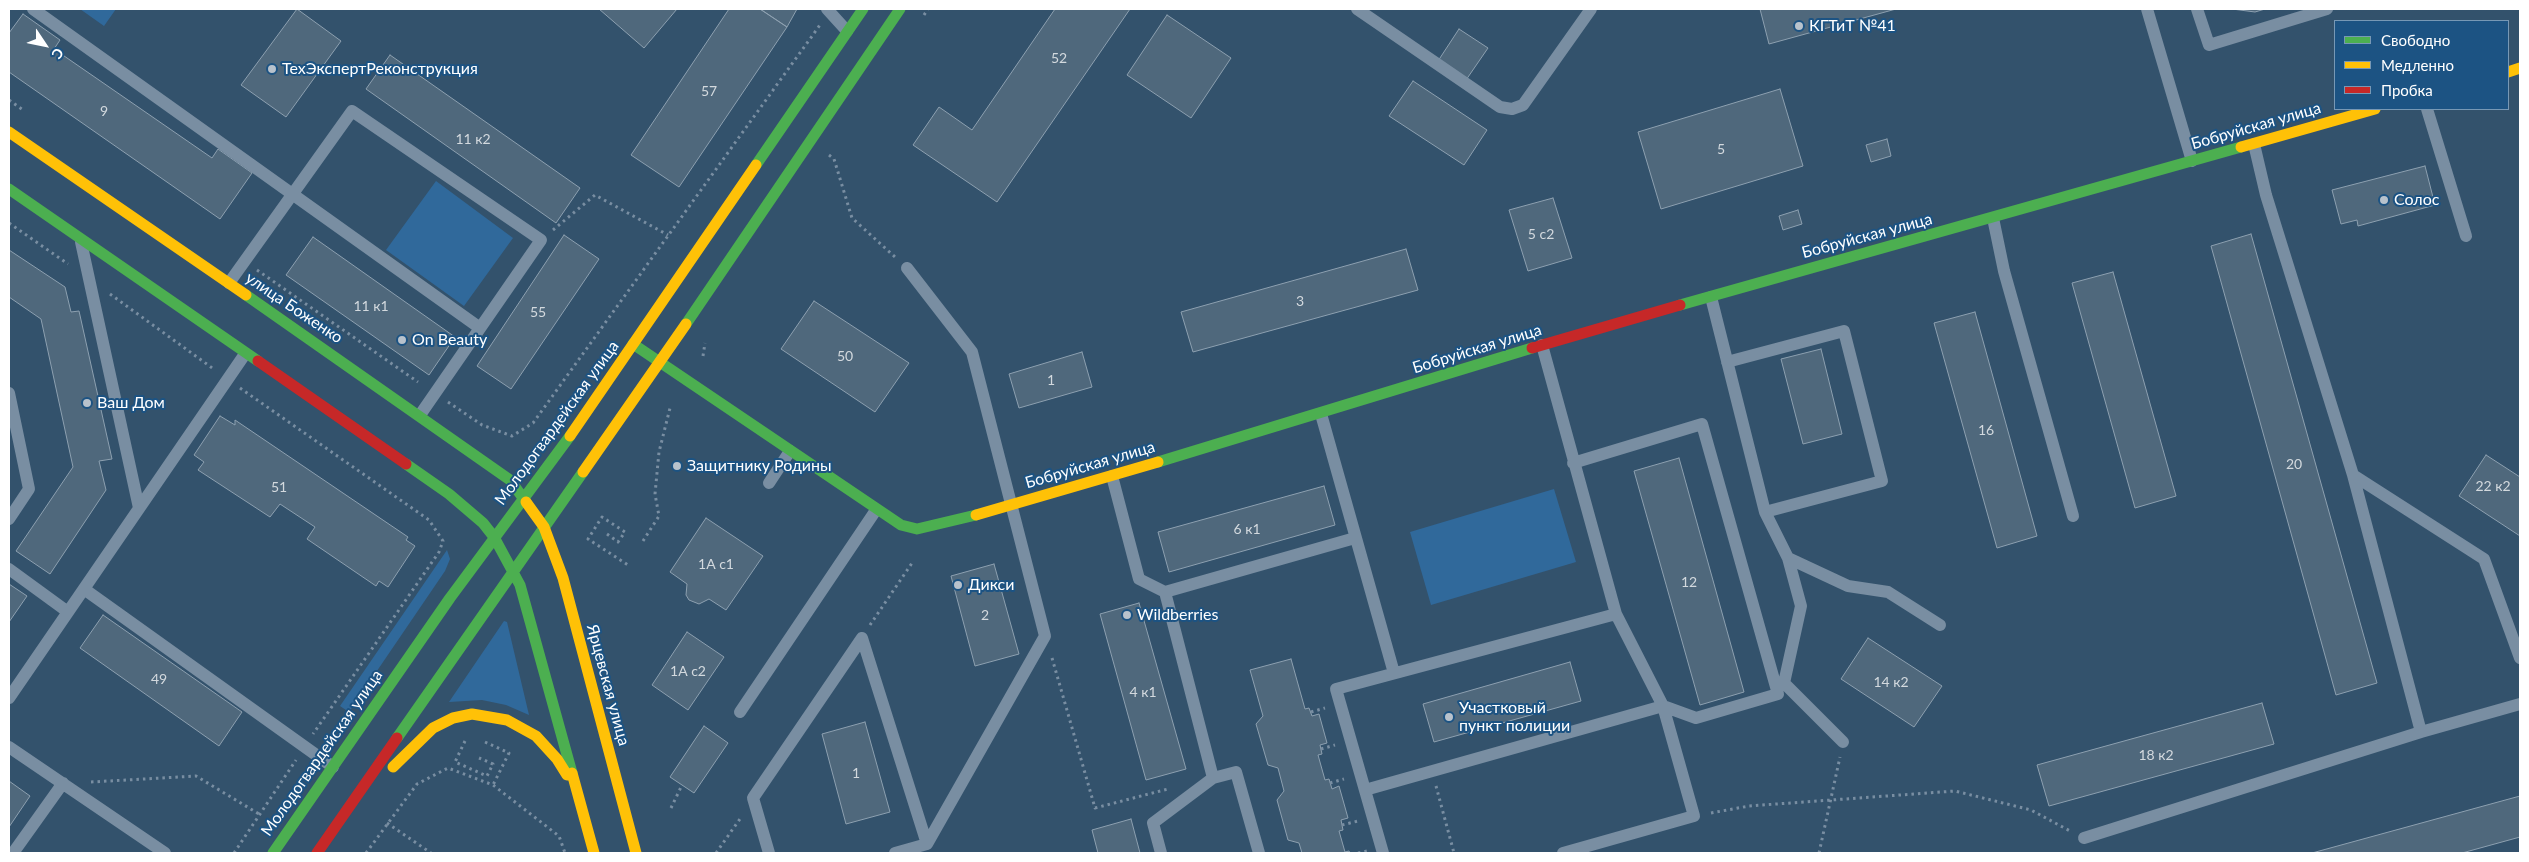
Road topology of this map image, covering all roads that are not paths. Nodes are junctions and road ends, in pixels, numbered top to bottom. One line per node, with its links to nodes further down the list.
1 (33, 9): 17 (lane)
2 (863, 9): 10 (main road, Молодогвардейская улица)
3 (900, 9): 28 (main road)
4 (1357, 9): 5 (lane)
5 (1591, 9)
6 (2147, 9): 15 (lane)
7 (2197, 9): 8 (lane)
8 (2327, 9)
9 (828, 10): 10 (lane)
10 (847, 31): 25 (main road, Молодогвардейская улица)
11 (2371, 110): 14 (main road, Бобруйская улица)
12 (2427, 110): 19 (lane)
13 (9, 132): 22 (main road, улица Боженко)
14 (2254, 144): 15 (main road, Бобруйская улица); 35 (lane)
15 (2192, 161): 18 (main road, Бобруйская улица)
16 (9, 189): 20 (main road)
17 (292, 195): 22 (lane); 24 (lane); 24 (lane)
18 (1993, 218): 23 (main road, Бобруйская улица); 43 (lane)
19 (2466, 236)
20 (80, 238): 27 (main road); 40 (lane)
21 (907, 268): 39 (lane)
22 (229, 283): 32 (main road, улица Боженко)
23 (1711, 297): 26 (main road, Бобруйская улица); 29 (lane)
24 (480, 328): 32 (lane)
25 (633, 344): 28 (main road, Бобруйская улица); 38 (main road, Молодогвардейская улица)
26 (1542, 345): 31 (main road, Бобруйская улица); 34 (lane)
27 (245, 354): 40 (lane); 46 (main road)
28 (660, 362): 33 (main road, Бобруйская улица); 45 (main road)
29 (1727, 362): 42 (lane); 42 (lane)
30 (9, 393): 44 (lane)
31 (1321, 414): 36 (main road, Бобруйская улица); 47 (lane)
32 (420, 415): 38 (main road, улица Боженко)
33 (790, 451): 37 (lane); 41 (main road, Бобруйская улица)
34 (1573, 463): 54 (lane); 60 (lane)
35 (2354, 475): 56 (lane); 62 (lane)
36 (1112, 476): 39 (main road, Бобруйская улица); 52 (lane)
37 (769, 483)
38 (524, 498): 45 (main road, улица Боженко); 46 (main road, Молодогвардейская улица)
39 (1011, 504): 41 (main road, Бобруйская улица); 72 (lane)
40 (139, 508): 51 (lane)
41 (876, 510): 61 (lane)
42 (1765, 512): 48 (lane)
43 (2072, 516)
44 (9, 519)
45 (544, 527): 50 (main road); 78 (main road, Ярцевская улица)
46 (494, 538): 50 (main road); 65 (main road, Молодогвардейская улица)
47 (1355, 538): 52 (lane); 57 (lane)
48 (1788, 558): 55 (lane); 63 (lane)
49 (9, 569): 53 (lane)
50 (514, 571): 68 (main road); 70 (main road)
51 (84, 589): 53 (lane); 65 (lane)
52 (1165, 592): 66 (lane)
53 (68, 612): 58 (lane)
54 (1616, 614): 57 (lane); 60 (lane)
55 (1940, 625)
56 (2520, 658)
57 (1394, 673): 69 (lane)
58 (9, 698)
59 (2520, 704): 62 (lane)
60 (1664, 706): 69 (lane); 84 (lane)
61 (740, 712)
62 (2422, 732): 71 (lane)
63 (1843, 742)
64 (9, 747): 67 (lane)
65 (333, 767): 75 (main road, Молодогвардейская улица)
66 (1213, 778): 81 (lane); 82 (lane)
67 (63, 783): 73 (lane); 74 (lane)
68 (575, 786): 70 (main road); 77 (main road)
69 (1365, 790): 83 (lane)
70 (357, 797): 76 (main road)
71 (2084, 838)
72 (927, 844): 79 (lane); 80 (lane)
73 (13, 853)
74 (165, 853)
75 (273, 853)
76 (317, 853)
77 (594, 853)
78 (636, 853)
79 (769, 853)
80 (895, 853)
81 (1161, 853)
82 (1259, 853)
83 (1383, 853)
84 (1563, 853)

